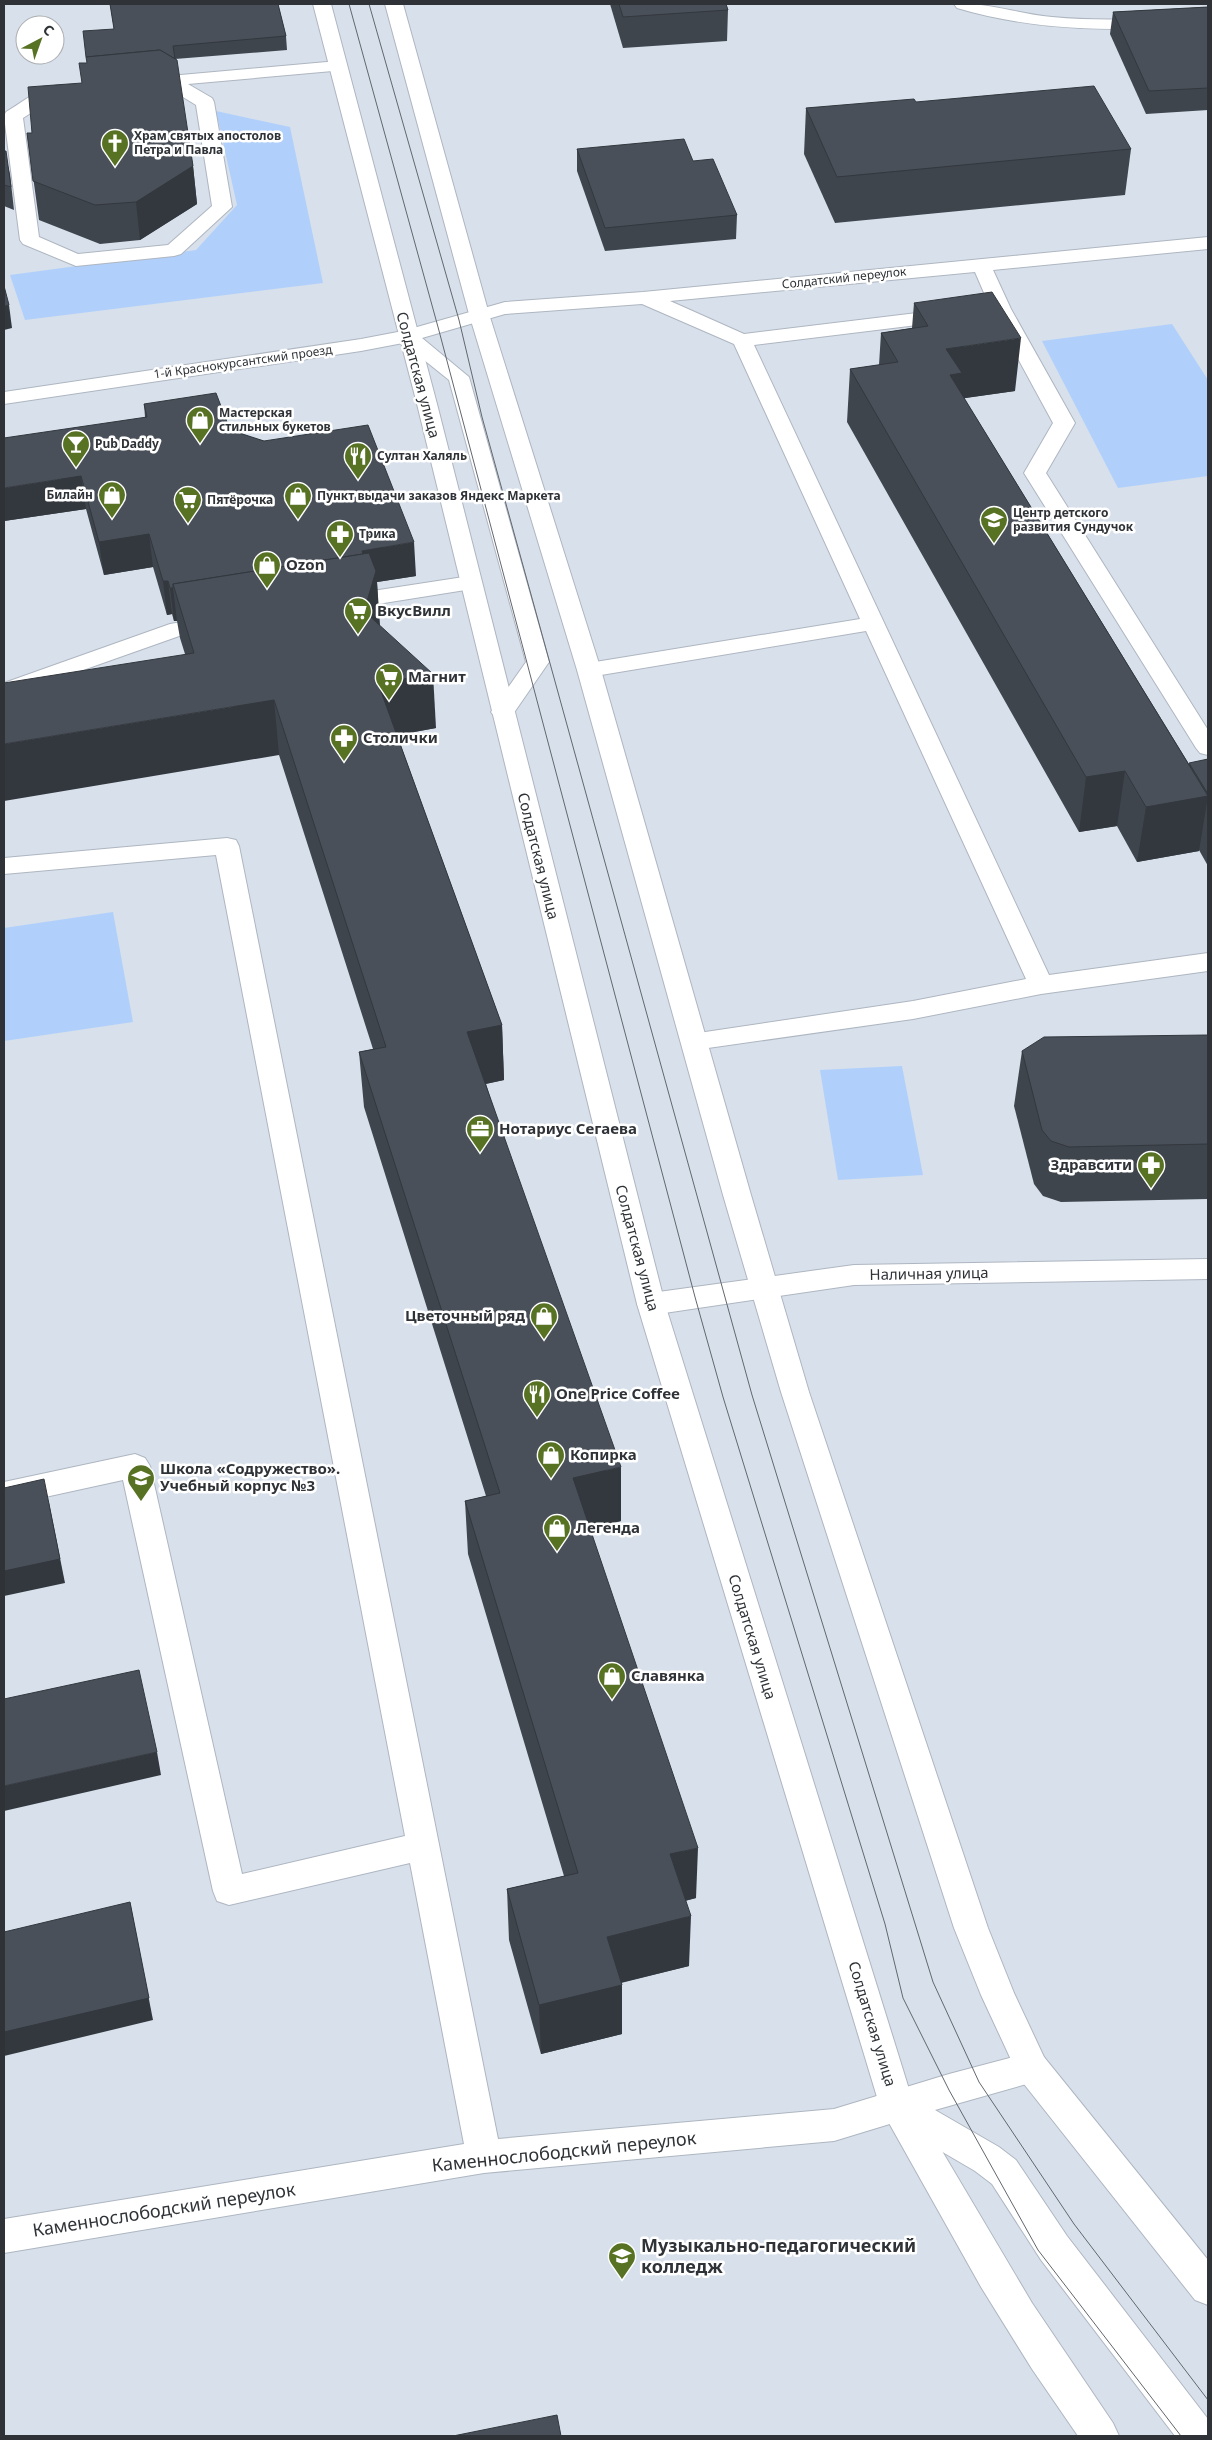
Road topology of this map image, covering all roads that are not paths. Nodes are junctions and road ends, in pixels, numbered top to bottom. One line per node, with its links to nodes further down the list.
1 (322, 4): 5 (main road, Солдатская улица)
2 (394, 4): 13 (main road)
3 (963, 4): 4 (main road)
4 (1208, 22)
5 (338, 66): 6 (main road); 14 (main road, Солдатская улица)
6 (168, 80): 7 (main road); 8 (main road)
7 (121, 84)
8 (83, 88)
9 (1208, 243): 10 (main road, Солдатский переулок)
10 (981, 264): 11 (main road, Солдатский переулок); 12 (main road)
11 (643, 298): 13 (main road, Солдатский переулок); 15 (main road)
12 (985, 311): 15 (main road); 24 (main road)
13 (479, 314): 14 (main road, 1-й Краснокурсантский проезд); 21 (main road)
14 (407, 336): 16 (main road, 1-й Краснокурсантский проезд); 17 (main road, Солдатская улица); 23 (main road)
15 (742, 340): 20 (main road)
16 (4, 398)
17 (470, 583): 18 (main road); 23 (main road, Солдатская улица)
18 (323, 606)
19 (236, 620): 22 (main road)
20 (874, 623): 21 (main road); 27 (main road)
21 (590, 670): 28 (main road)
22 (4, 691)
23 (503, 712): 31 (main road, Солдатская улица)
24 (1208, 748)
25 (4, 866): 33 (main road)
26 (1208, 962): 27 (main road)
27 (1041, 985): 28 (main road)
28 (694, 1041): 30 (main road)
29 (1208, 1269): 30 (main road, Наличная улица)
30 (764, 1287): 31 (main road, Наличная улица); 34 (main road)
31 (651, 1304): 35 (main road, Солдатская улица)
32 (4, 1494): 33 (main road)
33 (422, 1846): 36 (main road)
34 (1032, 2068): 35 (main road, Каменнослободский переулок); 38 (main road)
35 (897, 2107): 36 (main road, Каменнослободский переулок); 39 (main road, Солдатская улица); 40 (main road)
36 (484, 2157): 37 (main road, Каменнослободский переулок)
37 (4, 2236)
38 (1208, 2288)
39 (1100, 2436)
40 (1198, 2436)

